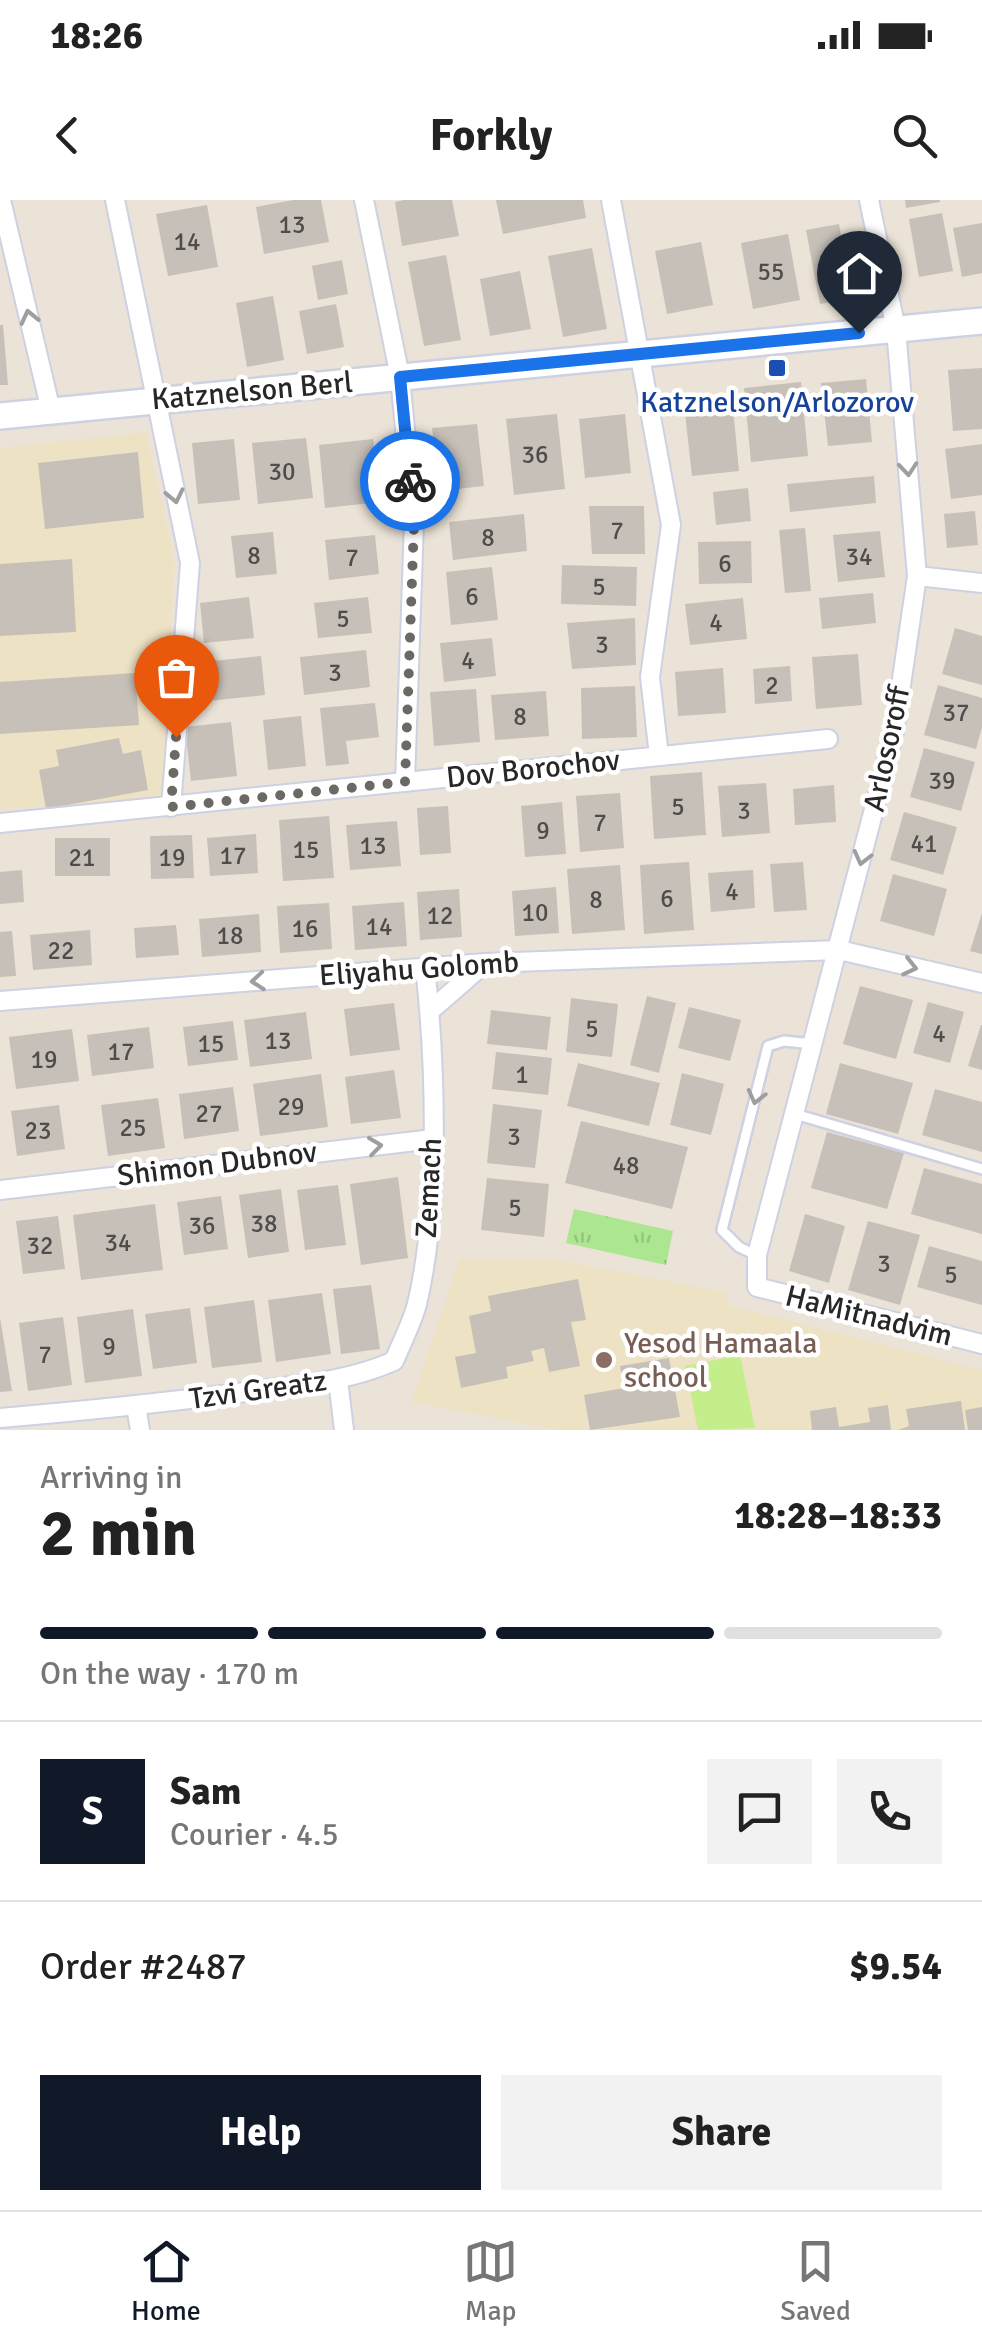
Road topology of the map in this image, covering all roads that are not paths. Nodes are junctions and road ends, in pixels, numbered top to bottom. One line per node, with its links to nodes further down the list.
1 (1, 200): 11 (street, one-way to 1)
2 (115, 200): 10 (street)
3 (364, 200): 9 (street)
4 (611, 200): 8 (street)
5 (869, 200): 7 (street, Arlosoroff)
6 (982, 321): 7 (street, Katznelson Berl)
7 (896, 330): 8 (street, Katznelson Berl); 13 (street, Arlosoroff, one-way to 13)
8 (639, 352): 9 (street, Katznelson Berl); 16 (street)
9 (400, 377): 10 (street, Katznelson Berl); 17 (street)
10 (154, 400): 11 (street, Katznelson Berl); 18 (street, one-way to 18)
11 (52, 412): 12 (street, Katznelson Berl)
12 (0, 416)
13 (918, 576): 14 (street); 20 (street, Arlosoroff, one-way to 20)
14 (982, 584)
15 (828, 739): 16 (street, Dov Borochov)
16 (659, 756): 17 (street, Dov Borochov)
17 (405, 782): 18 (street, Dov Borochov)
18 (171, 807): 19 (street, Dov Borochov)
19 (0, 823)
20 (839, 950): 21 (street, Eliyahu Golomb); 23 (street, Eliyahu Golomb, one-way to 23); 26 (street, Arlosoroff)
21 (485, 963): 22 (street, Eliyahu Golomb); 25 (street)
22 (424, 968): 24 (street, Eliyahu Golomb, one-way to 24); 25 (street, Zemach)
23 (982, 983)
24 (0, 1000)
25 (430, 1011): 28 (street, Zemach)
26 (813, 1044): 27 (street, Arlosoroff); 31 (lane, one-way to 31)
27 (794, 1114): 29 (lane); 31 (street, Arlosoroff)
28 (433, 1139): 30 (street, Shimon Dubnov, one-way to 28); 34 (street, Zemach)
29 (982, 1169)
30 (0, 1190)
31 (757, 1255): 32 (street, Arlosoroff)
32 (757, 1287): 33 (street, HaMitnadvim)
33 (982, 1344)
34 (394, 1361): 35 (street, Tzvi Greatz)
35 (338, 1380): 36 (street, Tzvi Greatz); 39 (street)
36 (136, 1406): 37 (street, Tzvi Greatz); 38 (street)
37 (0, 1418)
38 (140, 1430)
39 (344, 1430)

